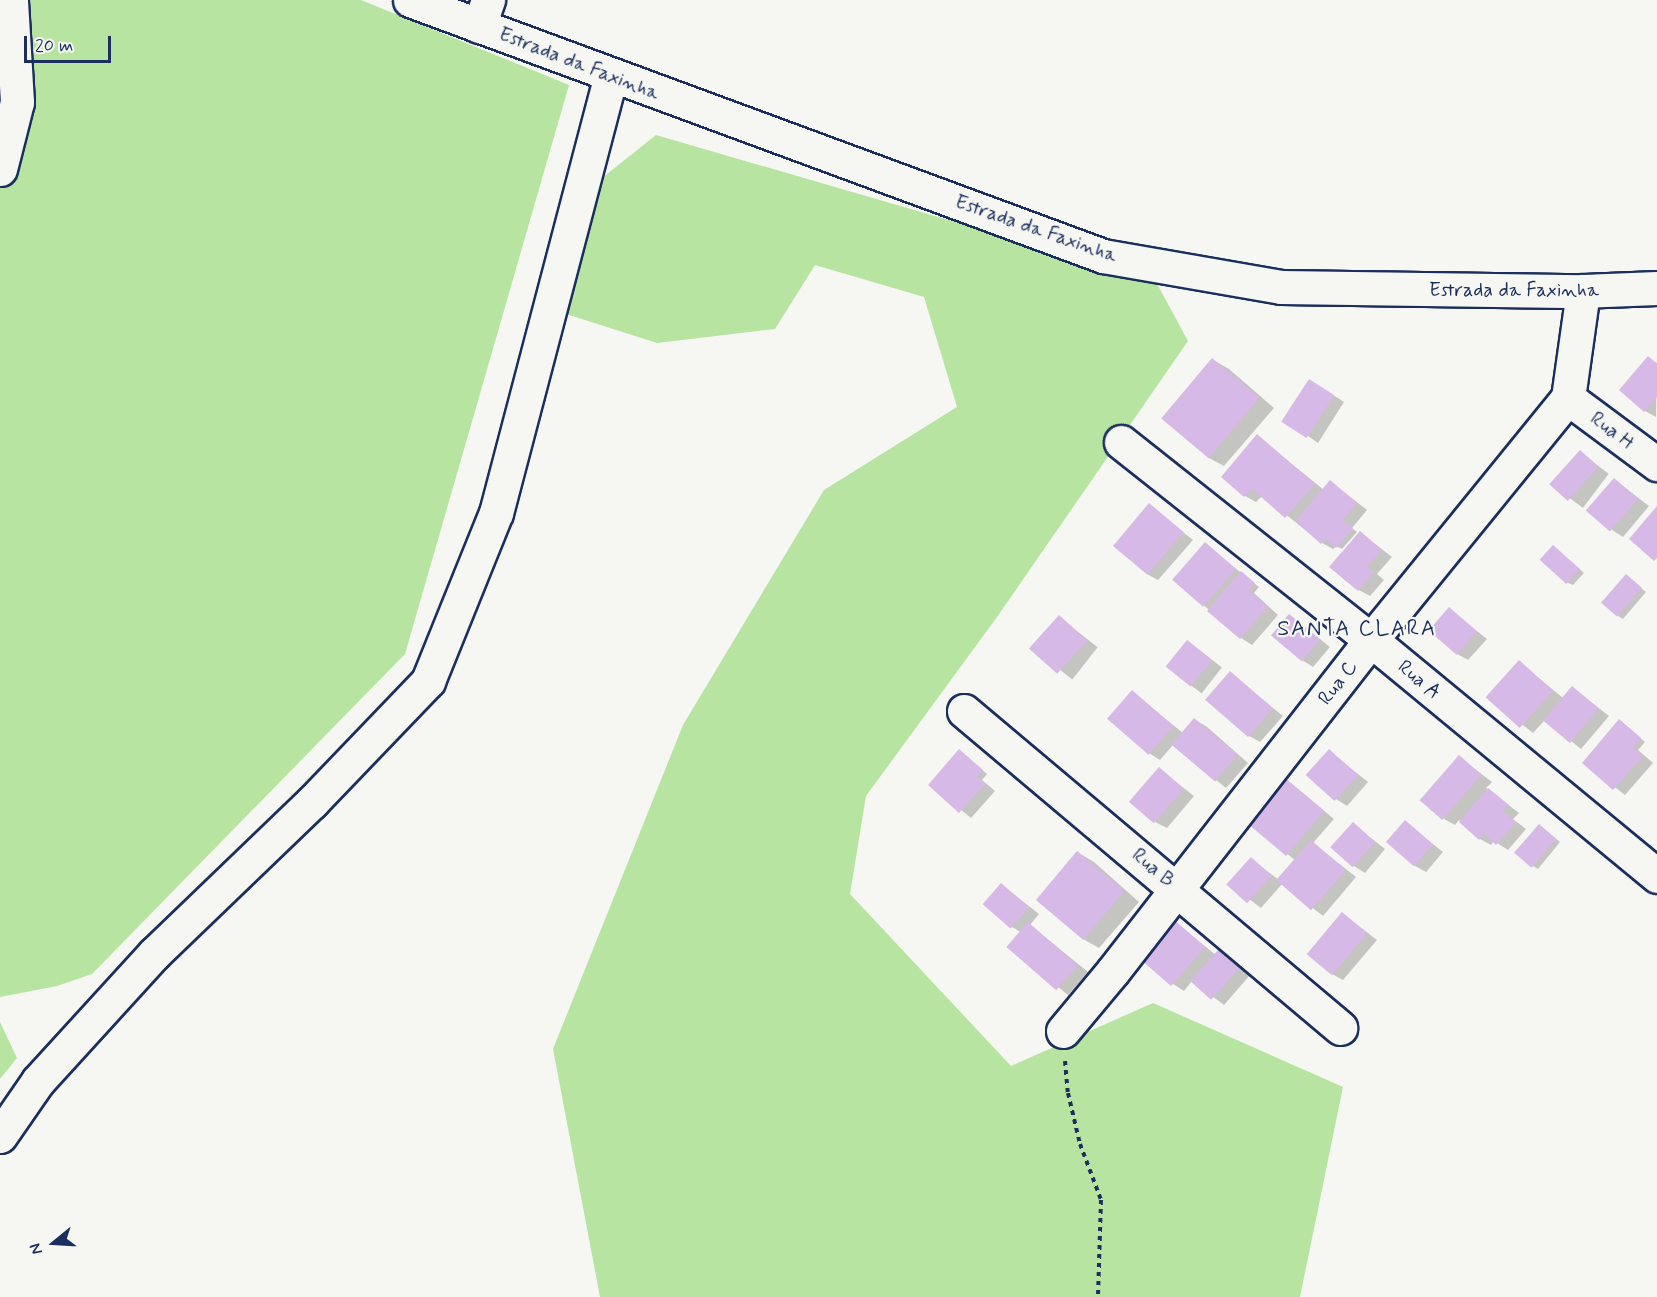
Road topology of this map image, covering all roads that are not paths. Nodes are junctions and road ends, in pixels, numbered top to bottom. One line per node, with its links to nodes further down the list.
1 (11, 0): 5 (street)
2 (410, 0): 3 (street, Estrada da Faxinha)
3 (483, 13): 4 (street, Estrada da Faxinha)
4 (611, 76): 7 (street, Estrada da Faxinha); 17 (street)
5 (0, 169)
6 (1657, 288): 7 (street, Estrada da Faxinha)
7 (1583, 291): 8 (street)
8 (1568, 398): 10 (street, Rua H); 11 (street, Rua C)
9 (1121, 442): 11 (street, Rua A)
10 (1657, 464)
11 (1371, 640): 13 (street, Rua A); 14 (street, Rua C)
12 (964, 711): 14 (street, Rua B)
13 (1657, 876)
14 (1176, 888): 15 (street, Rua B); 16 (street, Rua C)
15 (1340, 1028)
16 (1063, 1030)
17 (0, 1136)

